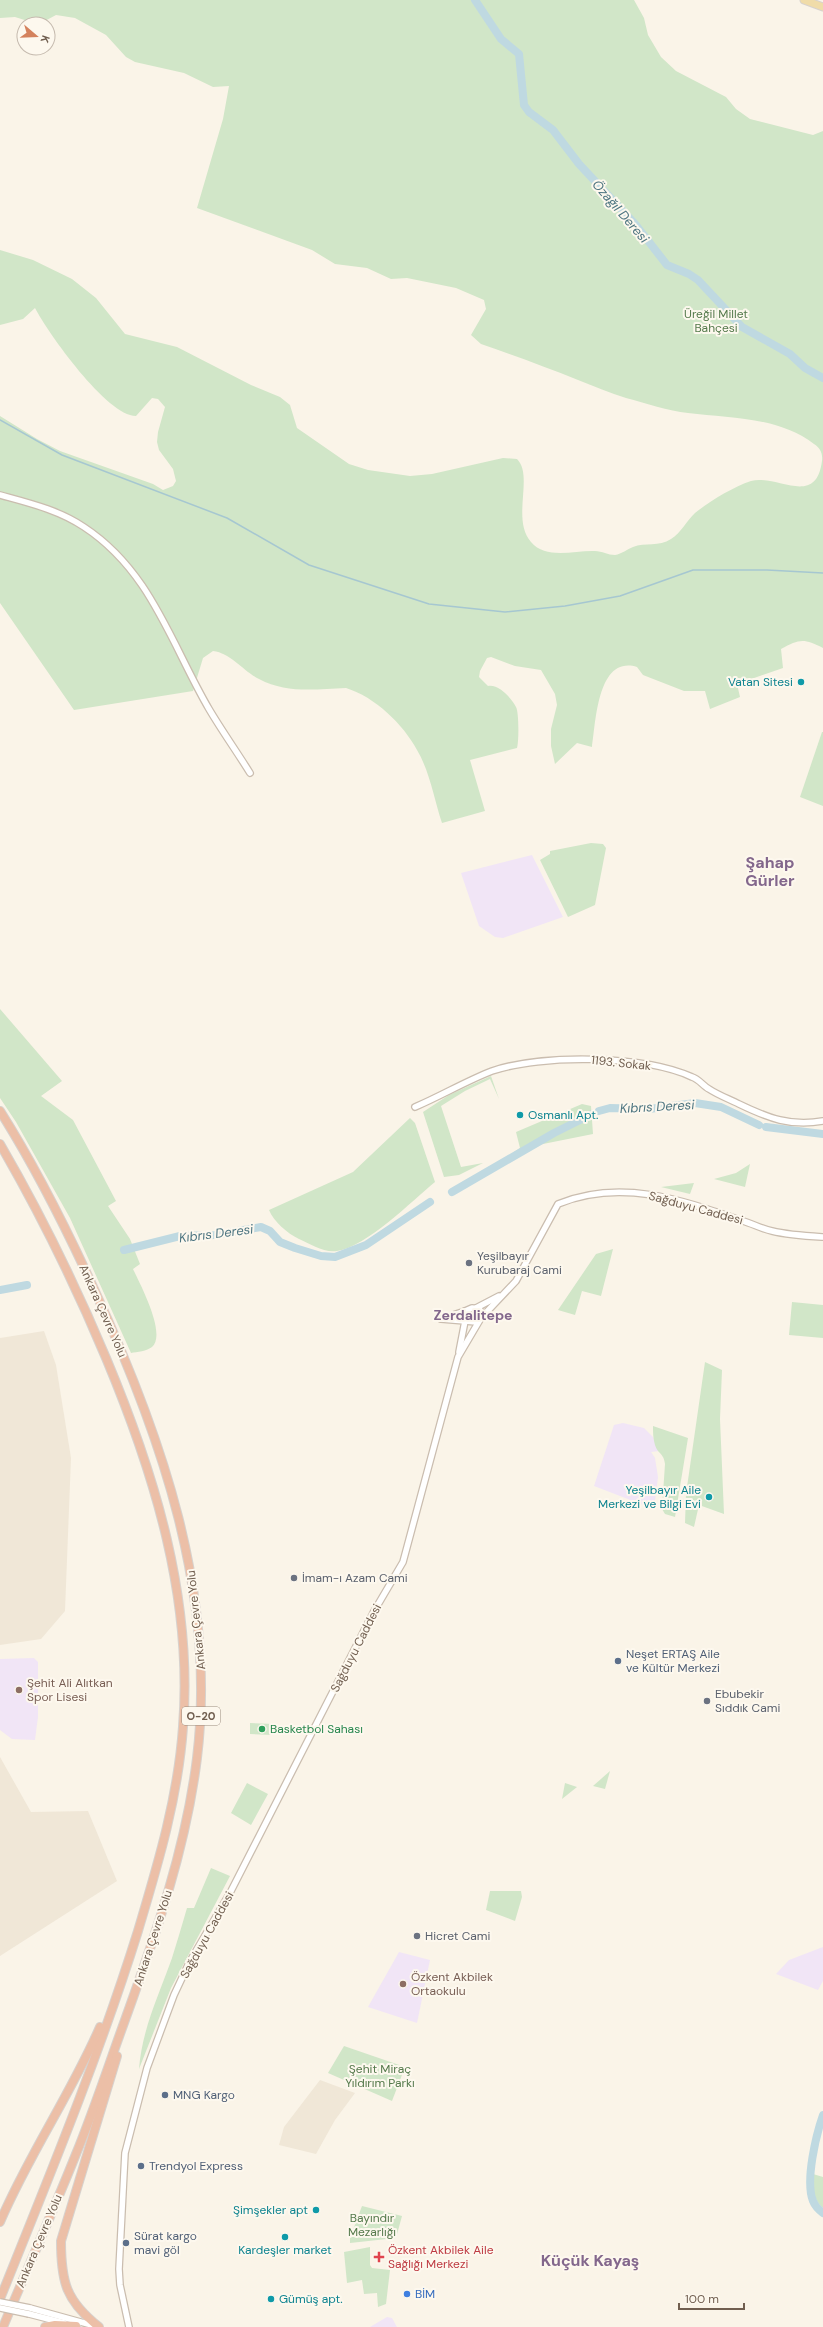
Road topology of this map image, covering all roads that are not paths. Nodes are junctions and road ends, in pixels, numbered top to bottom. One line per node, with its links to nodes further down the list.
1 (804, 0): 2 (main road)
2 (823, 7)
3 (0, 495): 4 (street)
4 (250, 773)
5 (415, 1107): 7 (street, 1193. Sokak)
6 (0, 1111): 16 (highway, Ankara Çevre Yolu / O-20)
7 (823, 1121)
8 (0, 1144): 17 (highway, Ankara Çevre Yolu / O-20)
9 (823, 1237): 10 (street, Sağduyu Caddesi)
10 (503, 1294): 11 (street); 13 (street, Sağduyu Caddesi)
11 (476, 1308): 12 (street); 13 (street)
12 (465, 1311): 14 (street); 14 (street)
13 (481, 1318): 14 (street); 15 (street, Sağduyu Caddesi)
14 (465, 1321): 15 (street)
15 (458, 1357): 23 (street, Sağduyu Caddesi)
16 (148, 1954): 24 (highway, Ankara Çevre Yolu / O-20); 27 (highway)
17 (128, 1962): 18 (highway); 19 (highway, Ankara Çevre Yolu / O-20)
18 (0, 2222)
19 (0, 2299)
20 (0, 2302): 22 (street, bridge)
21 (0, 2308): 22 (street, bridge)
22 (29, 2311): 26 (street); 27 (street)
23 (126, 2313): 28 (street); 29 (street, Sağduyu Caddesi)
24 (3, 2327)
25 (45, 2327): 26 (highway)
26 (78, 2327)
27 (98, 2327)
28 (125, 2327)
29 (129, 2327)

